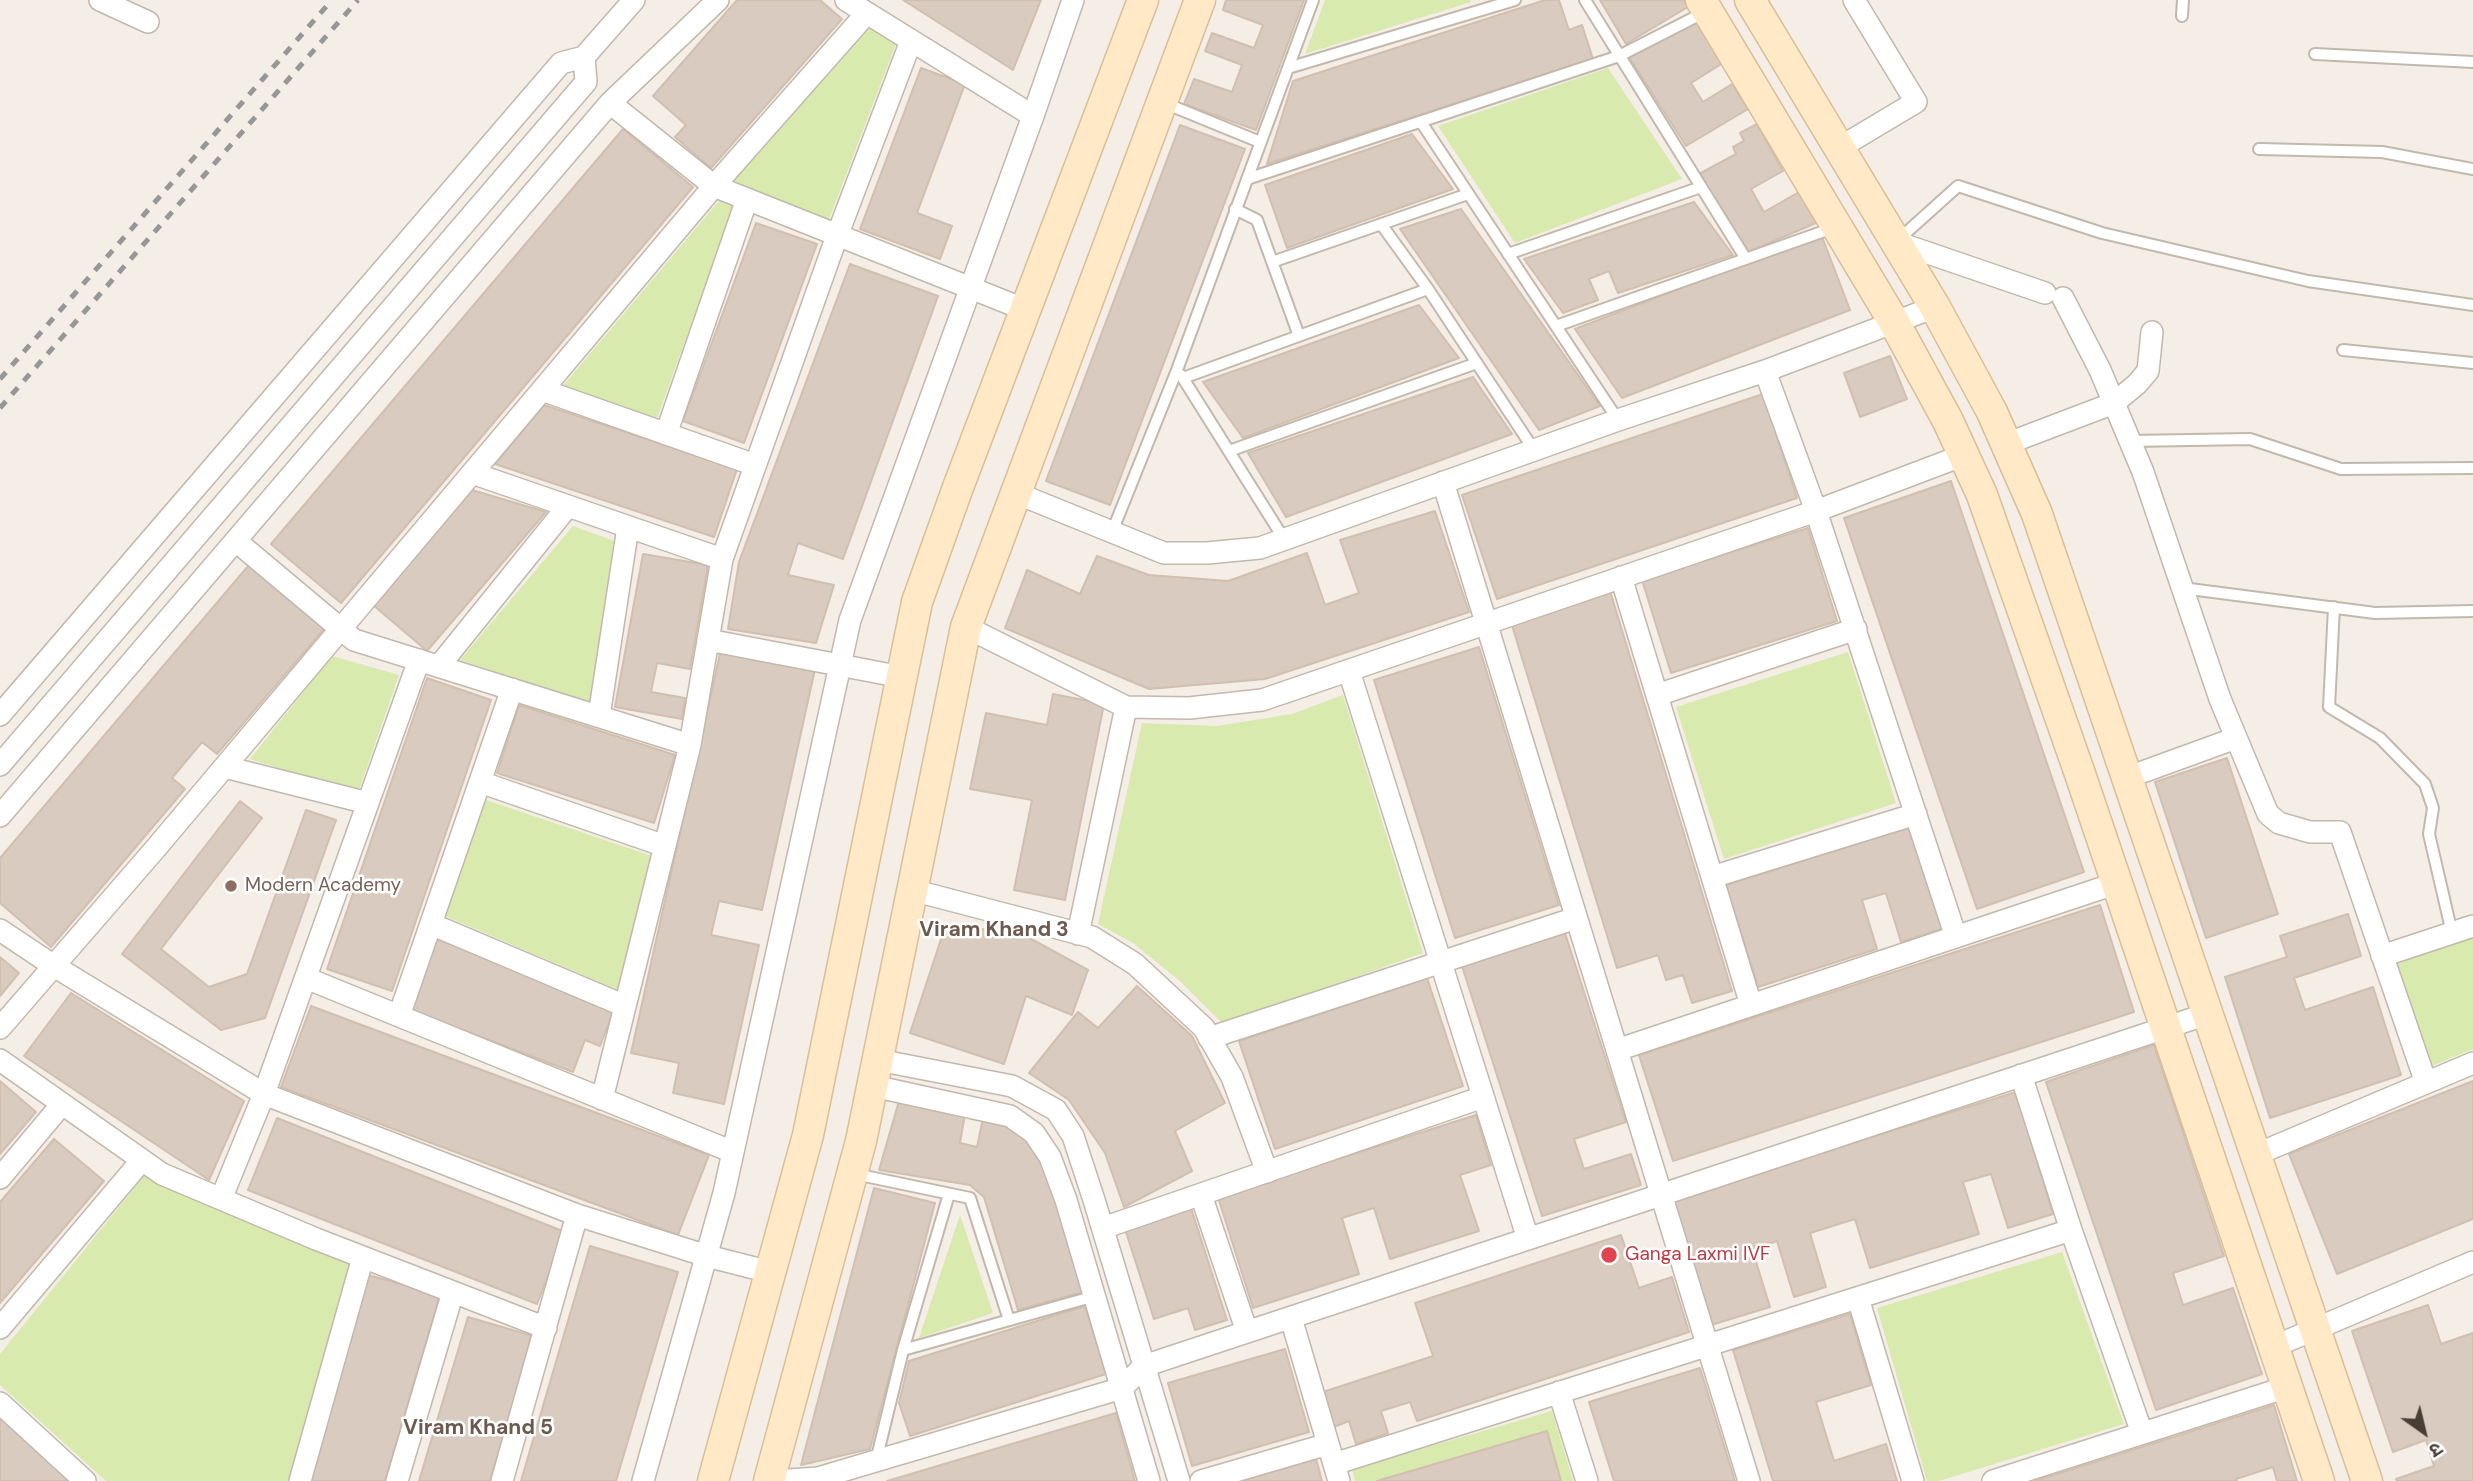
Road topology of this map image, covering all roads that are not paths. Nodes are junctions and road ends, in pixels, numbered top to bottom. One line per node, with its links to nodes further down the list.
1 (100, 0): 18 (street)
2 (634, 0): 22 (street)
3 (718, 0): 26 (street)
4 (846, 0): 16 (street)
5 (1073, 0): 27 (street)
6 (1143, 0): 50 (street)
7 (1200, 0): 25 (street)
8 (1313, 0): 24 (lane)
9 (1515, 0): 14 (lane)
10 (1585, 0): 21 (lane)
11 (1751, 0): 30 (street)
12 (1854, 0): 30 (street)
13 (2183, 0): 17 (lane)
14 (1485, 4): 24 (lane)
15 (1704, 6): 21 (lane); 40 (street)
16 (866, 14): 19 (street); 34 (street)
17 (2182, 16)
18 (148, 22)
19 (911, 41): 27 (street); 41 (street)
20 (2315, 54): 23 (lane)
21 (1619, 56): 28 (lane); 35 (lane)
22 (584, 57): 97 (street); 101 (street)
23 (2473, 62)
24 (1288, 68): 29 (lane)
25 (1162, 102): 29 (lane); 73 (street)
26 (610, 103): 34 (street); 79 (street)
27 (1033, 116): 46 (street)
28 (1420, 121): 33 (lane); 36 (lane)
29 (1260, 142): 33 (lane)
30 (1839, 148): 42 (street)
31 (2259, 149): 32 (lane)
32 (2473, 169)
33 (1247, 179): 38 (lane)
34 (714, 186): 37 (street); 60 (street)
35 (1701, 187): 43 (lane); 44 (lane)
36 (1468, 194): 39 (lane); 43 (lane)
37 (747, 200): 41 (street); 63 (street)
38 (1235, 209): 45 (lane); 59 (lane)
39 (1381, 224): 45 (lane); 47 (lane)
40 (1837, 227): 44 (lane); 51 (street)
41 (837, 236): 46 (street); 69 (street)
42 (1896, 242): 48 (lane); 49 (street); 61 (street)
43 (1508, 254): 52 (lane)
44 (1746, 259): 52 (lane)
45 (1272, 262): 54 (lane)
46 (969, 289): 50 (street); 91 (street)
47 (1428, 289): 54 (lane); 56 (lane)
48 (2473, 305)
49 (1935, 307): 51 (street); 65 (street)
50 (1026, 310): 93 (street)
51 (1894, 322): 58 (street); 68 (street)
52 (1556, 326): 62 (lane)
53 (2152, 332): 61 (street)
54 (1299, 336): 59 (lane)
55 (2343, 350): 57 (lane)
56 (1477, 363): 66 (lane); 67 (lane)
57 (2473, 363)
58 (1765, 371): 62 (street); 75 (street)
59 (1180, 374): 67 (lane); 77 (lane)
60 (542, 390): 63 (street); 71 (street)
61 (2114, 403): 64 (street); 65 (street)
62 (1618, 420): 66 (street)
63 (666, 434): 69 (street)
64 (2130, 441): 70 (lane); 82 (street)
65 (2006, 444): 103 (street)
66 (1534, 450): 72 (street)
67 (1228, 451): 78 (lane)
68 (1964, 455): 75 (street); 110 (street)
69 (755, 466): 80 (street)
70 (2473, 468)
71 (472, 473): 74 (street); 87 (street)
72 (1443, 482): 78 (street); 85 (street)
73 (1016, 493): 77 (street); 86 (street)
74 (568, 506): 76 (street); 90 (street)
75 (1816, 510): 81 (street); 88 (street)
76 (628, 527): 80 (street); 98 (street)
77 (1112, 532): 78 (street)
78 (1284, 539)
79 (236, 541): 87 (street); 107 (street)
80 (722, 559): 89 (street)
81 (1621, 576): 85 (street); 95 (street)
82 (2182, 588): 83 (lane); 99 (street)
83 (2334, 607): 84 (lane); 116 (lane)
84 (2473, 611)
85 (1486, 624): 92 (street); 112 (street)
86 (966, 627): 96 (street); 111 (street)
87 (340, 629): 90 (street); 102 (street)
88 (1856, 629): 95 (street); 106 (street)
89 (708, 640): 91 (street); 100 (street)
90 (429, 663): 94 (street); 105 (street)
91 (840, 664): 93 (street); 140 (street)
92 (1349, 671): 96 (street); 120 (street)
93 (902, 677): 157 (street)
94 (512, 689): 98 (street); 104 (street)
95 (1657, 695): 109 (street)
96 (1126, 706): 117 (street)
97 (0, 715)
98 (599, 716): 100 (street)
99 (2236, 738): 103 (street); 119 (street)
100 (690, 745): 108 (street)
101 (0, 765)
102 (225, 767): 105 (street); 121 (street)
103 (2126, 778): 125 (street)
104 (480, 782): 108 (street); 113 (street)
105 (368, 803): 122 (street)
106 (1916, 814): 109 (street); 118 (street)
107 (0, 816)
108 (665, 846): 124 (street)
109 (1712, 877): 123 (street)
110 (2117, 883): 118 (street); 127 (street)
111 (912, 890): 117 (street); 133 (street)
112 (1576, 918): 120 (street); 130 (street)
113 (431, 924): 124 (street); 126 (street)
114 (2473, 926): 116 (street)
115 (0, 930): 121 (street)
116 (2452, 933): 119 (street)
117 (1078, 934): 129 (street)
118 (1956, 937): 123 (street)
119 (2382, 956): 135 (street)
120 (1441, 962): 129 (street); 137 (street)
121 (54, 966): 128 (street); 136 (street)
122 (306, 978): 126 (street); 136 (street)
123 (1751, 1005): 130 (street)
124 (625, 1006): 138 (street)
125 (2207, 1014): 127 (street); 141 (street)
126 (400, 1016): 138 (street)
127 (2166, 1027): 134 (street); 168 (street)
128 (0, 1028)
129 (1209, 1038): 143 (street)
130 (1616, 1050): 148 (street)
131 (0, 1060): 139 (street)
132 (2473, 1063): 135 (street)
133 (875, 1073): 144 (street); 151 (street); 159 (street)
134 (2021, 1075): 148 (street); 152 (street)
135 (2426, 1083): 141 (street)
136 (264, 1094): 149 (street); 150 (street)
137 (1483, 1097): 143 (street); 153 (street)
138 (602, 1099): 140 (street)
139 (62, 1104): 142 (street); 145 (street)
140 (733, 1152): 154 (street)
141 (2255, 1155): 165 (street)
142 (142, 1160): 149 (street); 163 (street)
143 (1267, 1172): 147 (street)
144 (853, 1174): 146 (lane); 184 (street)
145 (0, 1178)
146 (949, 1194): 162 (lane); 169 (lane)
147 (1200, 1195): 151 (street); 166 (street)
148 (1661, 1195): 153 (street); 167 (street)
149 (221, 1199): 155 (street)
150 (577, 1215): 154 (street); 164 (street)
151 (1103, 1228): 170 (street)
152 (2071, 1230): 160 (street); 175 (street)
153 (1528, 1239): 161 (street)
154 (707, 1256): 157 (street); 182 (street)
155 (363, 1257): 158 (street); 179 (street)
156 (2473, 1262): 165 (street)
157 (770, 1272): 183 (street)
158 (453, 1292): 164 (street); 180 (street)
159 (1095, 1296): 162 (lane); 172 (street)
160 (1858, 1298): 167 (street); 191 (street)
161 (1291, 1318): 166 (street); 177 (street)
162 (1009, 1320): 169 (lane)
163 (0, 1328)
164 (546, 1328): 181 (street)
165 (2315, 1329): 168 (street); 194 (street)
166 (1247, 1332): 170 (street)
167 (1707, 1346): 173 (street); 190 (street)
168 (2273, 1347): 171 (street)
169 (903, 1350): 176 (lane)
170 (1144, 1366): 172 (street); 187 (street)
171 (2287, 1387): 175 (street); 193 (street)
172 (1122, 1388): 176 (street); 186 (street)
173 (1559, 1392): 177 (street); 189 (street)
174 (0, 1403): 178 (street)
175 (2142, 1433): 192 (street)
176 (876, 1461): 185 (street)
177 (1334, 1463): 188 (street)
178 (85, 1481)
179 (300, 1481)
180 (397, 1481)
181 (502, 1481)
182 (643, 1481)
183 (713, 1481)
184 (769, 1481)
185 (774, 1481)
186 (1149, 1481)
187 (1179, 1481)
188 (1201, 1481)
189 (1587, 1481)
190 (1749, 1481)
191 (1913, 1481)
192 (1993, 1481)
193 (2319, 1481)
194 (2367, 1481)

